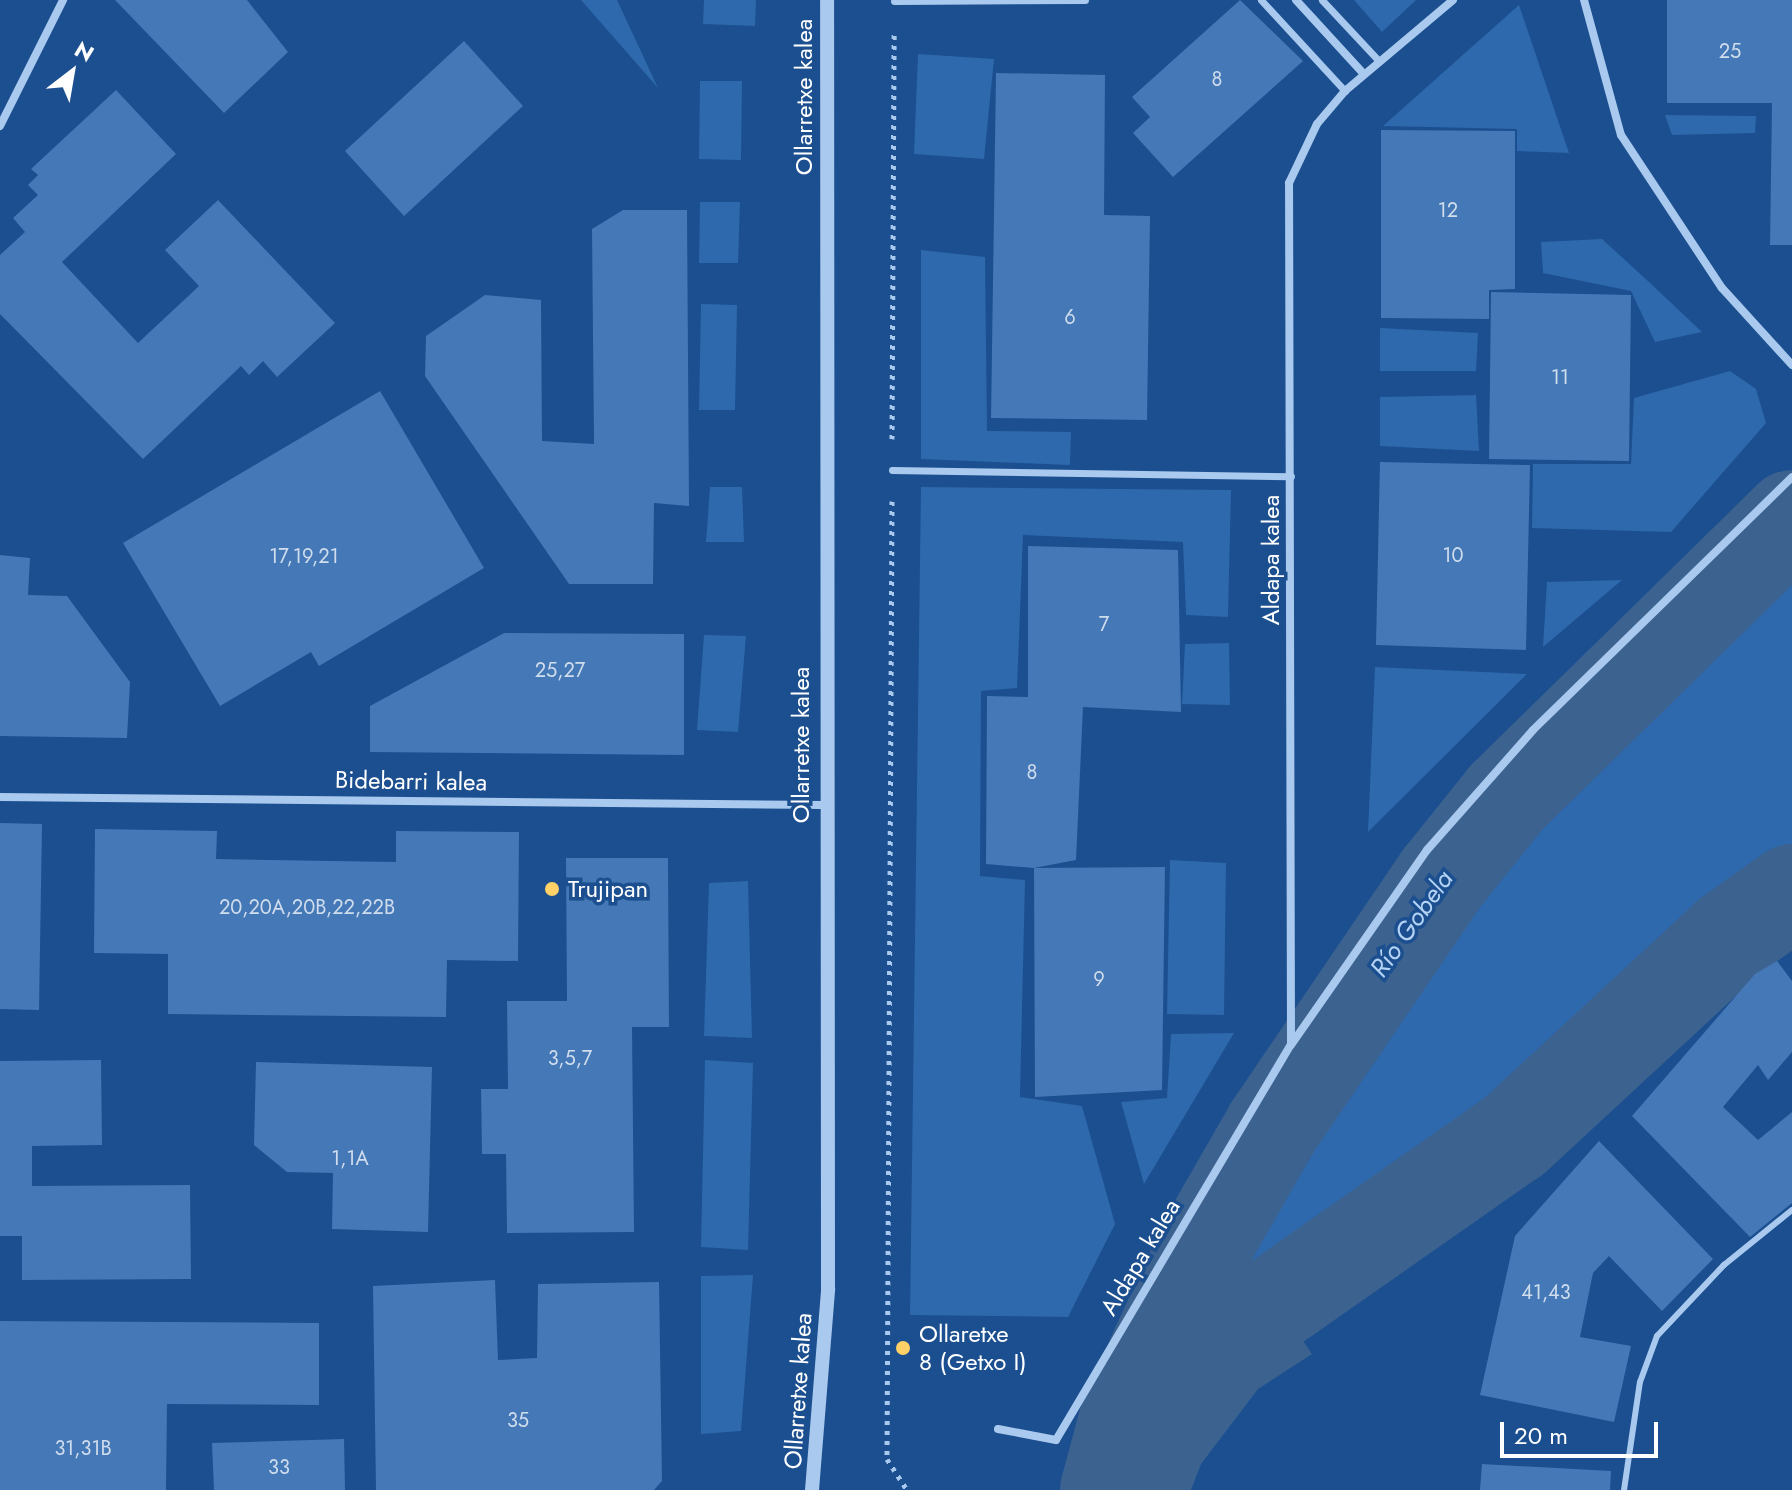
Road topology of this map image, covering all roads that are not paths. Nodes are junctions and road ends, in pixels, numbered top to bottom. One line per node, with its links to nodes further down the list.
1 (63, 0): 13 (street)
2 (827, 0): 19 (street, Ollarretxe kalea)
3 (1085, 0): 9 (street)
4 (1261, 0): 12 (street)
5 (1296, 0): 11 (street)
6 (1322, 0): 10 (street)
7 (1453, 0): 10 (street, Aldapa kalea)
8 (1584, 0): 14 (street)
9 (894, 1)
10 (1378, 60): 11 (street, Aldapa kalea)
11 (1362, 72): 12 (street, Aldapa kalea)
12 (1345, 91): 16 (street, Aldapa kalea)
13 (0, 126)
14 (1792, 365)
15 (892, 470): 16 (street)
16 (1291, 476): 20 (street, Aldapa kalea)
17 (1792, 477): 20 (street, Aldapa kalea)
18 (0, 797): 19 (street, Bidebarri kalea)
19 (822, 805): 23 (street, Ollarretxe kalea)
20 (1291, 1045): 22 (street, Aldapa kalea)
21 (1792, 1210): 24 (lane)
22 (998, 1429)
23 (812, 1490)
24 (1624, 1490)

